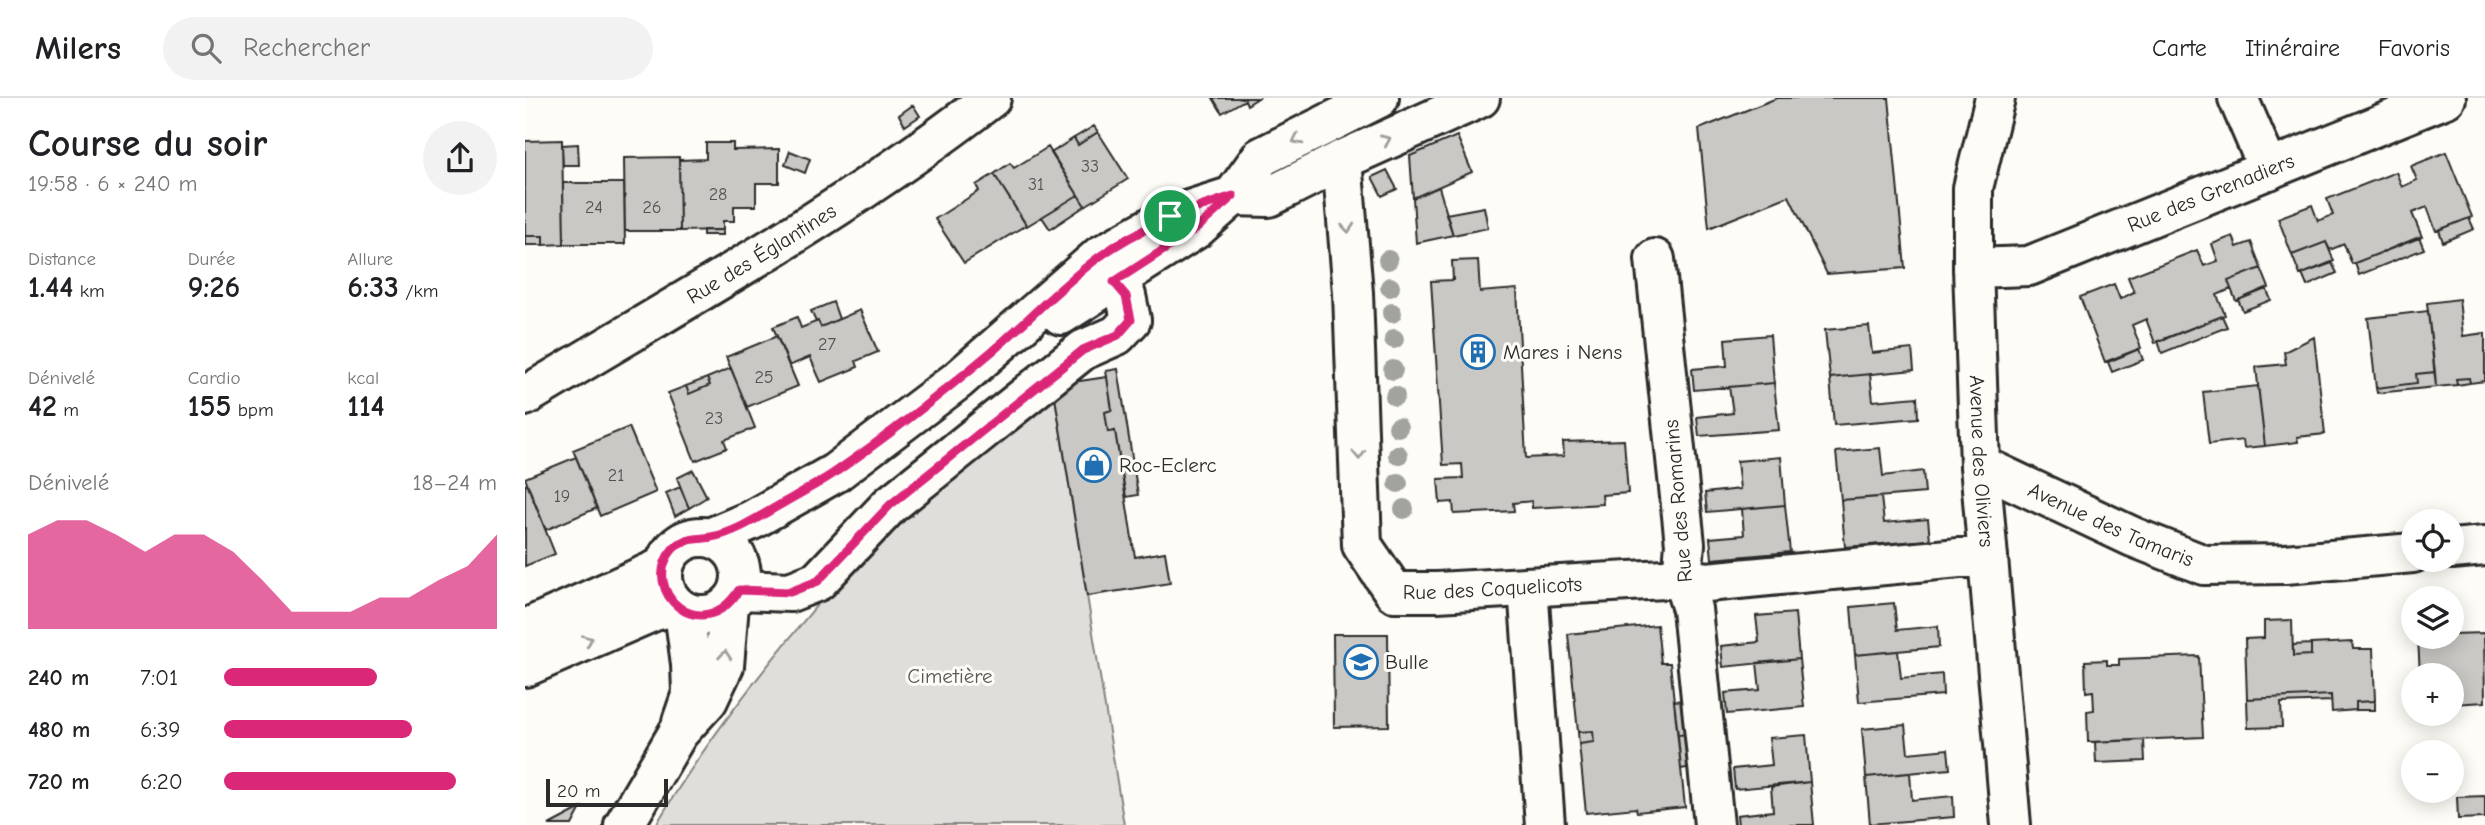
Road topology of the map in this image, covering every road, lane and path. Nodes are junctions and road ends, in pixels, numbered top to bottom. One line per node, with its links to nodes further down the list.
1 (991, 98): 13 (street, Rue des Églantines)
2 (1379, 98): 9 (street, one-way to 9)
3 (1480, 98): 7 (street, one-way to 3)
4 (1995, 98): 11 (street, Avenue des Oliviers)
5 (2238, 98): 8 (street)
6 (2446, 98): 8 (street, Rue des Grenadiers)
7 (1342, 160): 9 (street); 24 (street, Rue des Coquelicots, one-way to 24)
8 (2269, 170): 11 (street, Rue des Grenadiers)
9 (1233, 196): 12 (street)
10 (1654, 259): 22 (street, Rue des Romarins)
11 (1973, 268): 14 (street, Avenue des Oliviers)
12 (1107, 269): 15 (street); 23 (street)
13 (525, 396)
14 (1980, 465): 19 (street, Avenue des Tamaris); 20 (street, Avenue des Oliviers)
15 (835, 473): 16 (street); 23 (street)
16 (712, 537): 21 (street); 23 (street)
17 (2485, 546): 18 (street)
18 (2464, 548)
19 (2401, 554)
20 (1988, 558): 22 (street, Rue des Coquelicots); 32 (street, Avenue des Oliviers)
21 (663, 567): 25 (street); 26 (street)
22 (1682, 578): 24 (street, Rue des Coquelicots); 31 (street, Rue des Romarins)
23 (736, 587): 25 (street); 28 (street, one-way to 23)
24 (1528, 587): 30 (street)
25 (680, 609): 27 (street, one-way to 25); 28 (street)
26 (525, 629)
27 (525, 667)
28 (678, 733): 29 (street)
29 (624, 825)
30 (1545, 825)
31 (1714, 825)
32 (2011, 825)

